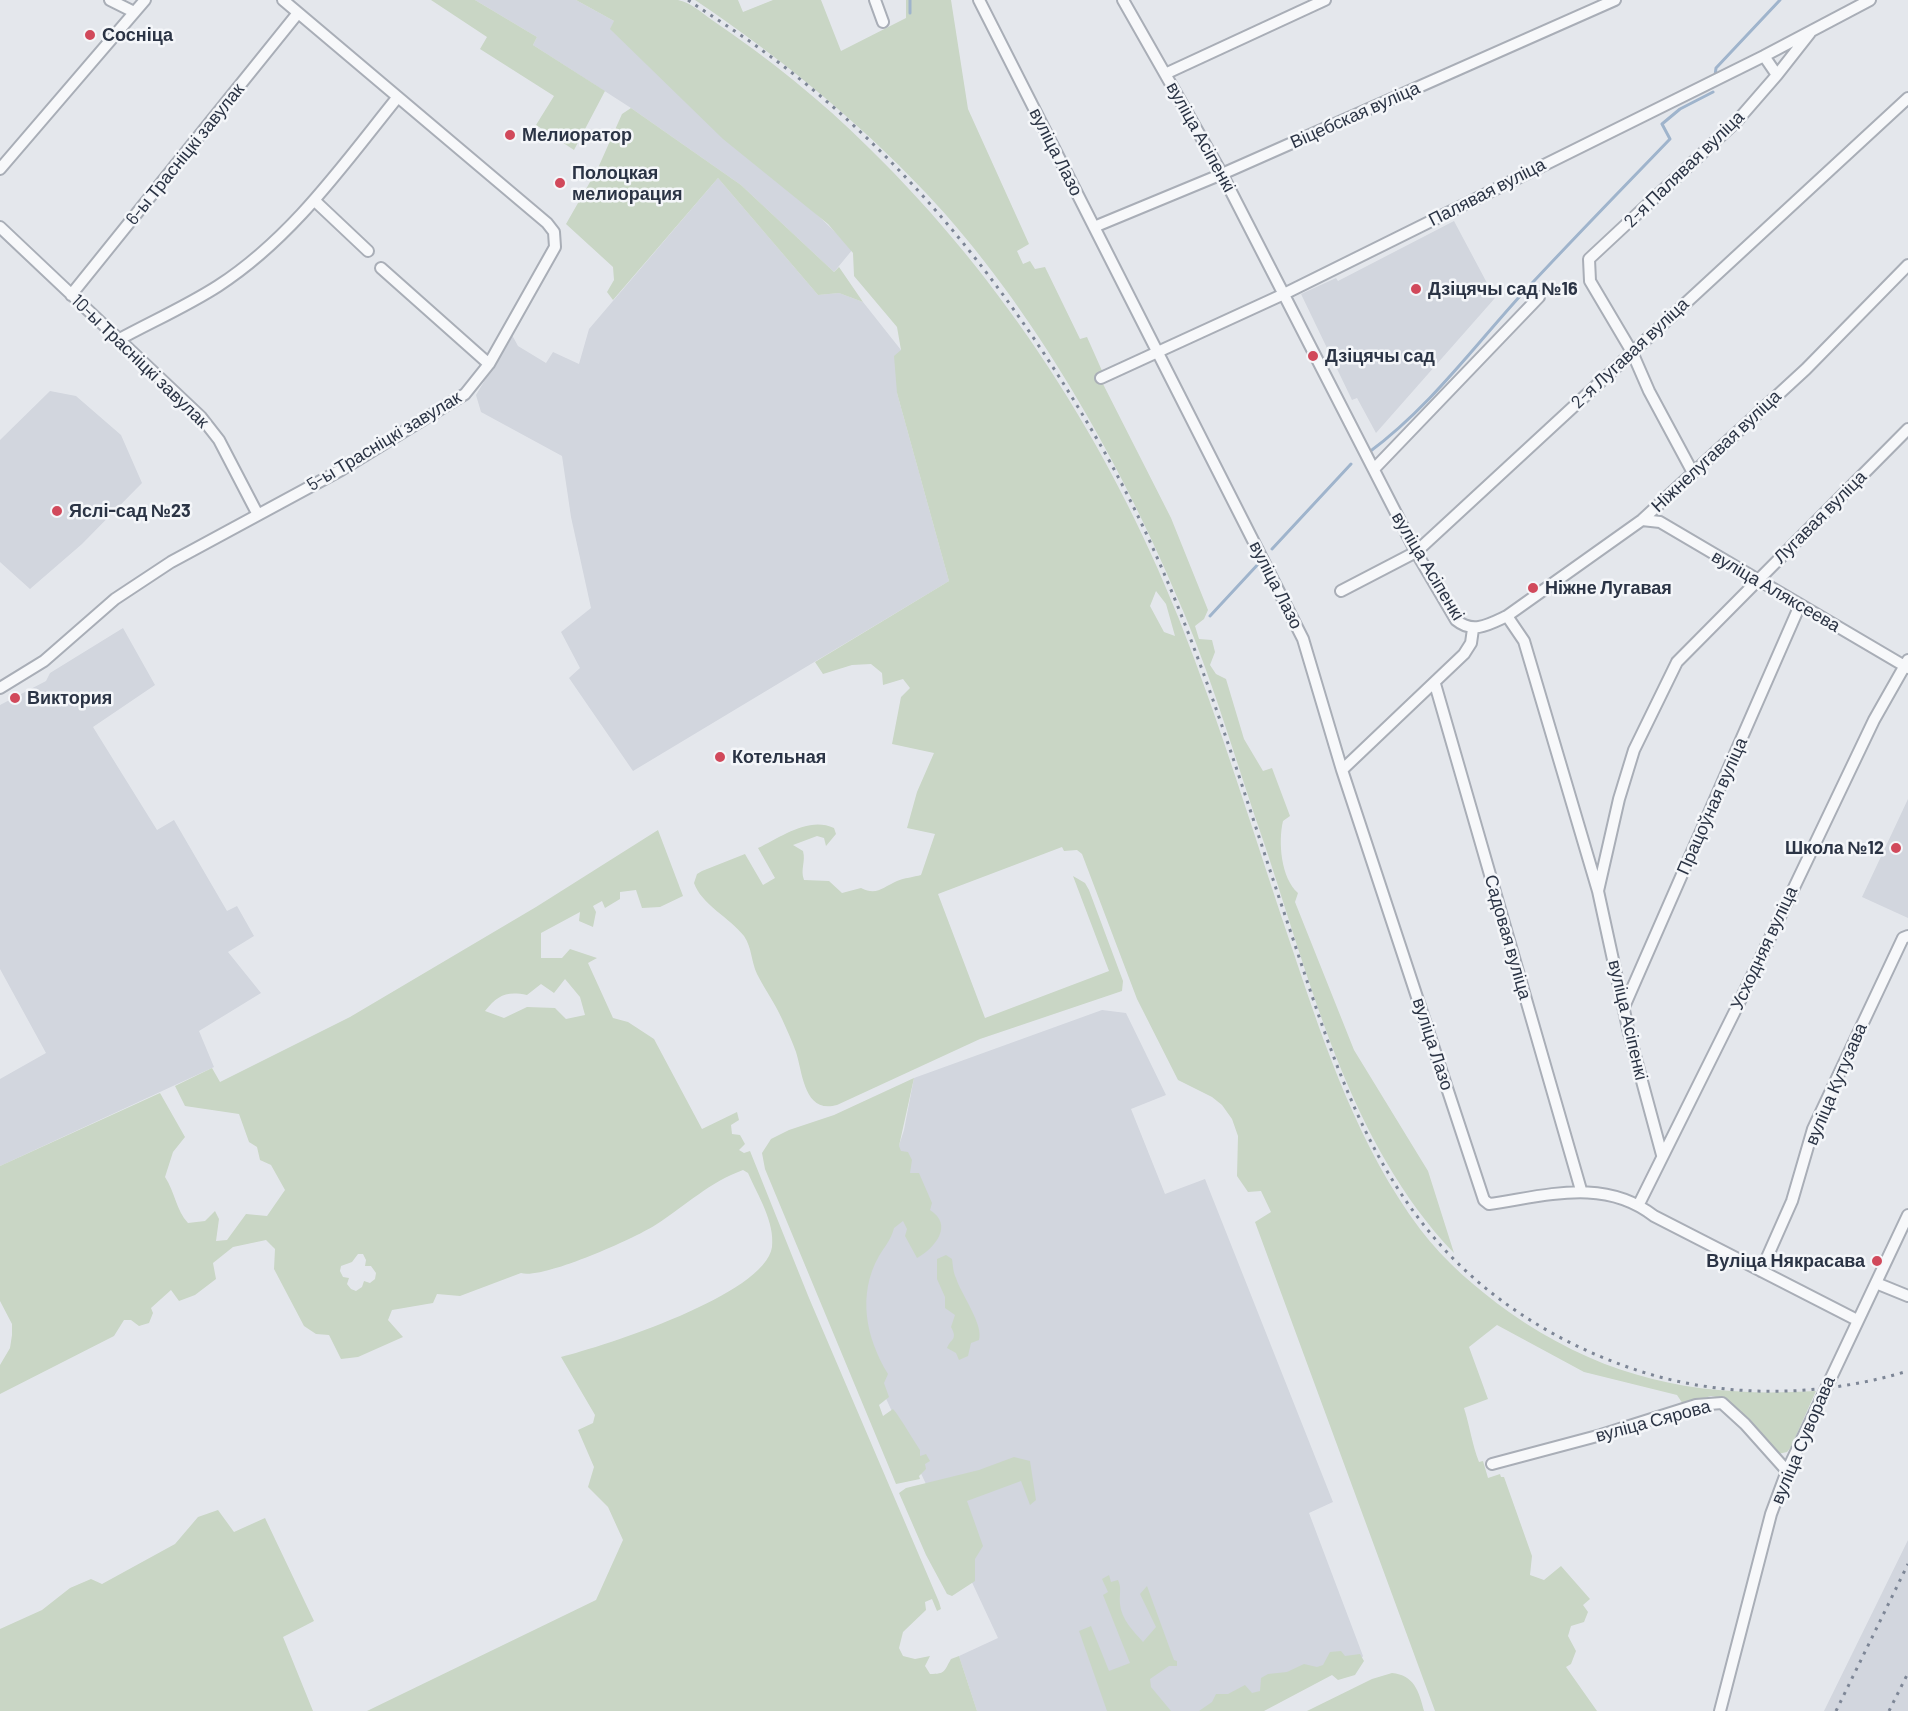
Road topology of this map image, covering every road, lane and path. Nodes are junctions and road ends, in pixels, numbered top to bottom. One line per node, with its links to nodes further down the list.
1 (110, 0): 10 (street)
2 (145, 0): 10 (street)
3 (283, 0): 11 (street, 5-ы Трасніцкі завулак)
4 (875, 0): 12 (street)
5 (979, 0): 23 (street, вуліца Лазо)
6 (1123, 0): 15 (street, вуліца Асіпенкі)
7 (1325, 0): 15 (street)
8 (1615, 0): 20 (street, Віцебская вуліца)
9 (1870, 0): 13 (street, Палявая вуліца)
10 (134, 12): 19 (street)
11 (298, 14): 17 (street, 5-ы Трасніцкі завулак); 28 (street, 6-ы Трасніцкі завулак)
12 (883, 22)
13 (1814, 30): 14 (street, Палявая вуліца); 16 (street, 2-я Палявая вуліца)
14 (1764, 56): 16 (street); 27 (street, Палявая вуліца)
15 (1165, 74): 20 (street, вуліца Асіпенкі)
16 (1777, 75): 32 (street, 2-я Палявая вуліца)
17 (397, 98): 21 (street); 33 (street, 5-ы Трасніцкі завулак)
18 (1908, 98): 32 (street, 2-я Лугавая вуліца)
19 (0, 169)
20 (1222, 174): 23 (street, Віцебская вуліца); 27 (street, вуліца Асіпенкі)
21 (315, 201): 24 (street); 30 (street)
22 (0, 227): 28 (street, 10-ы Трасніцкі завулак)
23 (1094, 227): 31 (street, вуліца Лазо)
24 (368, 251)
25 (1908, 265): 37 (street, Ніжнелугавая вуліца)
26 (381, 267): 33 (street)
27 (1284, 294): 31 (street, Палявая вуліца); 36 (street, вуліца Асіпенкі)
28 (71, 295): 30 (street, 10-ы Трасніцкі завулак)
29 (1539, 297): 36 (street)
30 (118, 340): 38 (street, 10-ы Трасніцкі завулак)
31 (1158, 350): 34 (street, Палявая вуліца); 49 (street, вуліца Лазо)
32 (1632, 352): 37 (street); 40 (street, 2-я Лугавая вуліца)
33 (489, 364): 38 (street, 5-ы Трасніцкі завулак)
34 (1101, 378)
35 (1908, 429): 41 (street, Лугавая вуліца)
36 (1374, 469): 40 (street, вуліца Асіпенкі)
37 (1692, 471): 39 (street, Ніжнелугавая вуліца)
38 (257, 513): 48 (street, 5-ы Трасніцкі завулак)
39 (1642, 520): 41 (street, вуліца Аляксеева); 44 (street, Ніжнелугавая вуліца)
40 (1416, 552): 42 (street, 2-я Лугавая вуліца); 45 (street, вуліца Асіпенкі)
41 (1758, 579): 43 (street, вуліца Аляксеева); 50 (street, Лугавая вуліца)
42 (1341, 591)
43 (1800, 605): 46 (street, вуліца Аляксеева); 52 (street, Працоўная вуліца)
44 (1507, 616): 45 (street, вуліца Асіпенкі); 50 (street, вуліца Асіпенкі)
45 (1473, 629): 47 (street)
46 (1907, 665): 53 (street, Усходняя вуліца)
47 (1435, 684): 49 (street); 54 (street, Садовая вуліца)
48 (0, 688)
49 (1342, 770): 54 (street, вуліца Лазо)
50 (1598, 891): 52 (street, вуліца Асіпенкі)
51 (1908, 936): 57 (street, вуліца Кутузава)
52 (1624, 1007): 53 (street, вуліца Асіпенкі)
53 (1662, 1155): 55 (street, Усходняя вуліца)
54 (1581, 1190): 55 (street)
55 (1639, 1204): 57 (street)
56 (1908, 1215): 58 (street, вуліца Суворава)
57 (1761, 1271): 60 (street)
58 (1876, 1283): 59 (street); 60 (street, вуліца Суворава)
59 (1908, 1296)
60 (1857, 1320): 62 (street, вуліца Суворава)
61 (1492, 1464): 62 (street, вуліца Сярова)
62 (1787, 1471): 63 (street, вуліца Суворава)
63 (1720, 1711)

